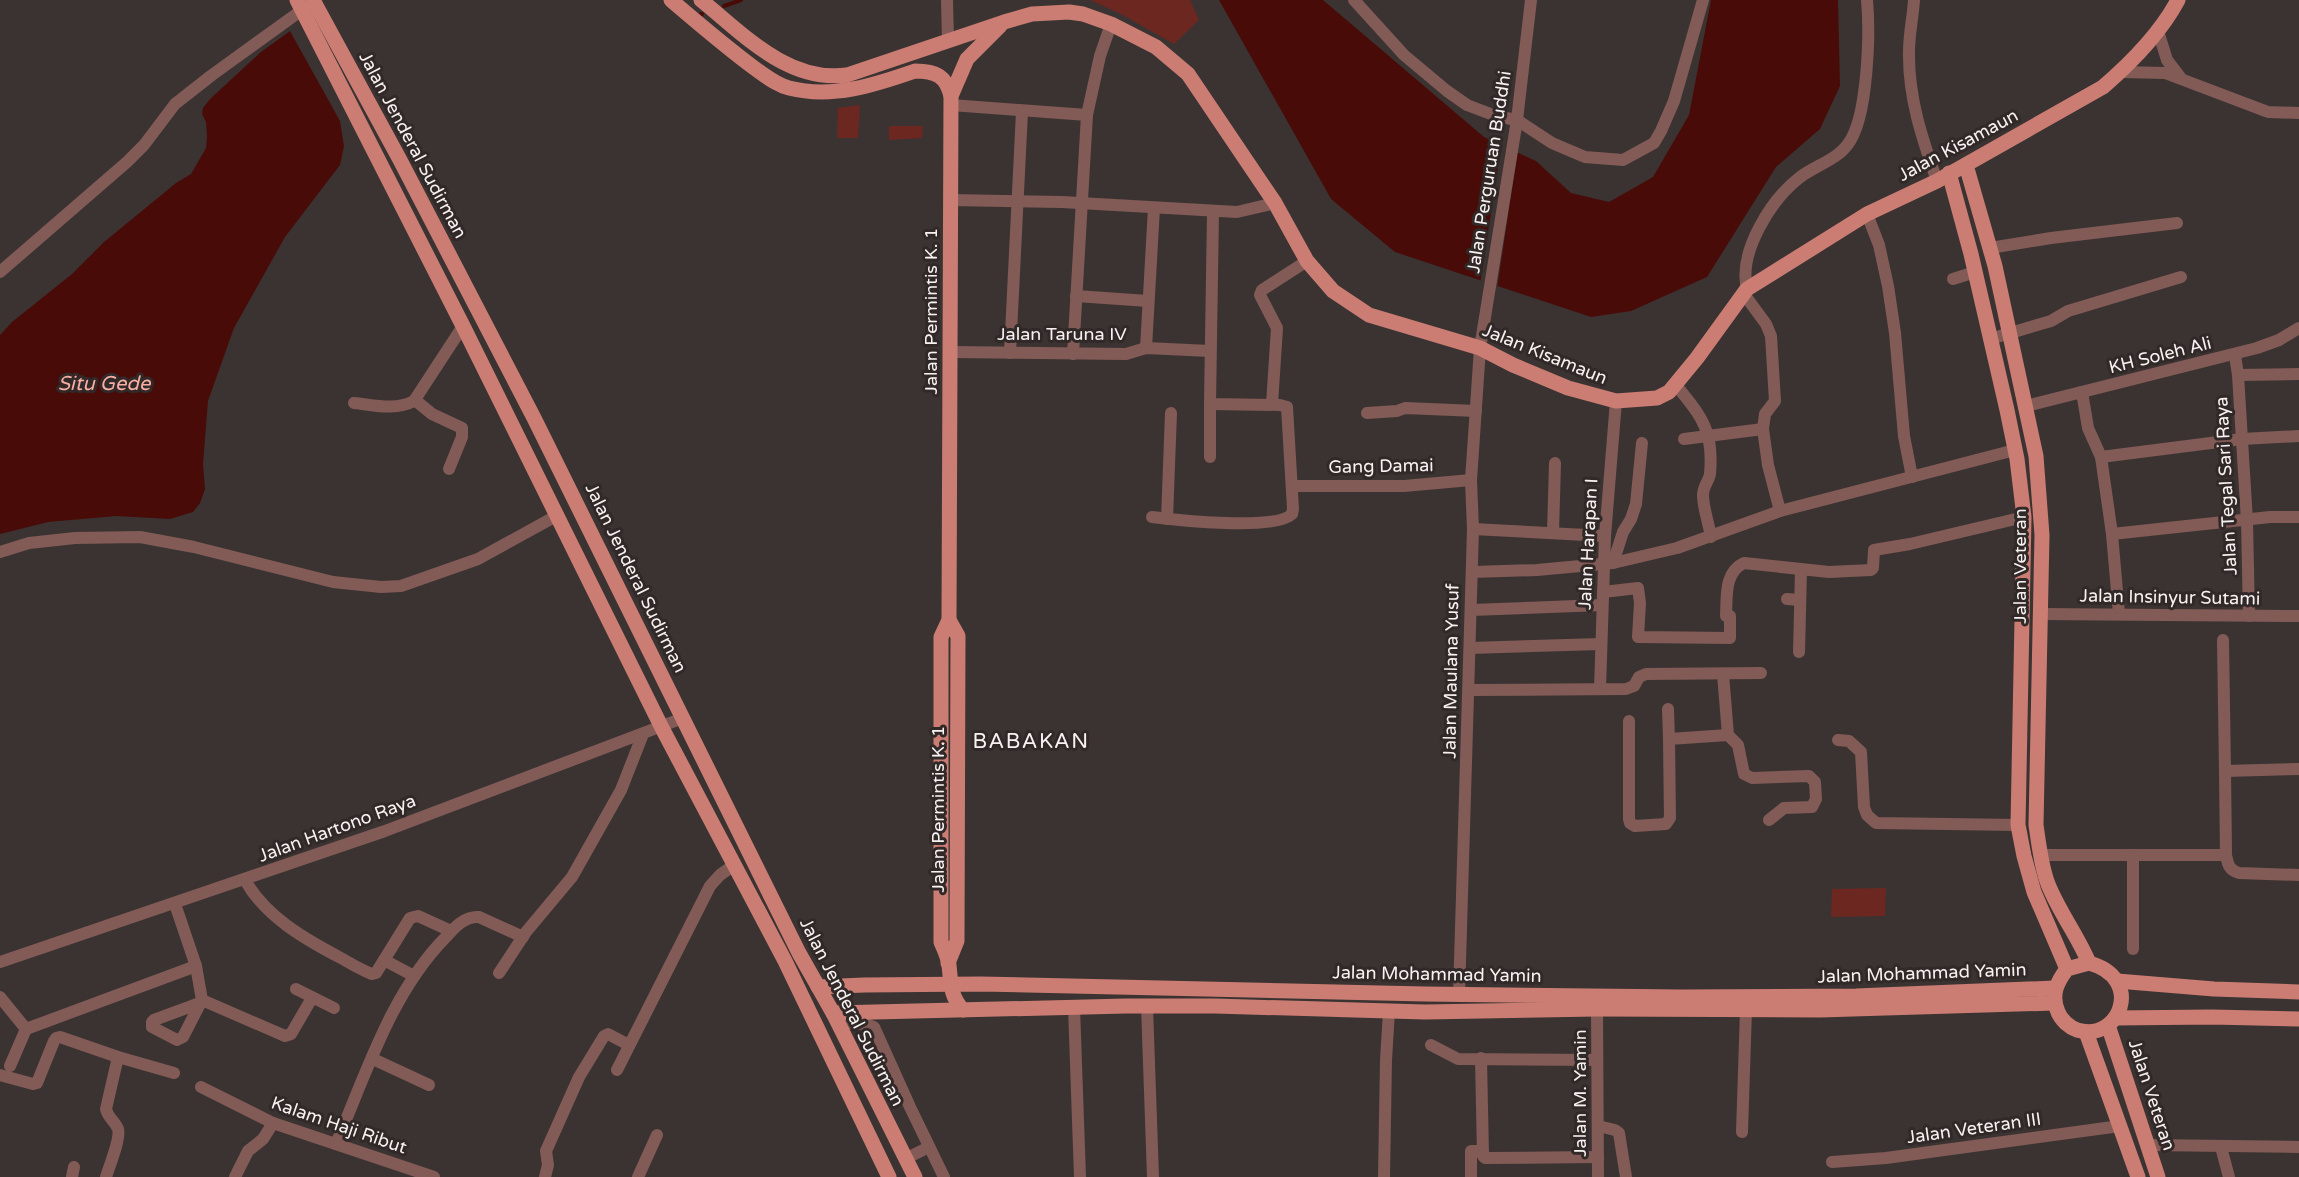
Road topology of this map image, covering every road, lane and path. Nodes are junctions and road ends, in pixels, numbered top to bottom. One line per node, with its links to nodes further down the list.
1 (671, 0): 17 (main road)
2 (701, 0): 14 (main road, Jalan Kisamaun)
3 (947, 0): 14 (street)
4 (1354, 0): 21 (street)
5 (1531, 0): 21 (street, Jalan Perguruan Buddhi)
6 (1703, 0): 21 (street)
7 (1867, 0): 39 (street)
8 (1914, 0): 24 (street)
9 (2178, 0): 13 (main road, Jalan Kisamaun)
10 (304, 3): 35 (street); 42 (main road, Jalan Jenderal Sudirman); 114 (main road, Jalan Jenderal Sudirman)
11 (1004, 22): 12 (main road, Jalan Kisamaun); 14 (main road, Jalan Kisamaun); 17 (main road, Jalan Permintis K. 1)
12 (1111, 24): 20 (street); 28 (main road, Jalan Kisamaun)
13 (2158, 32): 15 (main road, Jalan Kisamaun); 16 (street)
14 (948, 41)
15 (2121, 72): 16 (street); 23 (main road, Jalan Kisamaun)
16 (2180, 77): 19 (street)
17 (951, 100): 18 (street); 25 (main road, Jalan Permintis K. 1)
18 (1022, 112): 20 (street); 26 (street)
19 (2299, 113): 22 (street)
20 (1087, 115): 27 (street)
21 (1517, 120): 47 (street, Jalan Perguruan Buddhi)
22 (2299, 122)
23 (1966, 165): 24 (main road, Jalan Kisamaun); 33 (main road, Jalan Veteran)
24 (1943, 177): 31 (main road, Jalan Kisamaun); 36 (main road, Jalan Veteran)
25 (951, 200): 26 (street); 49 (main road, Jalan Permintis K. 1)
26 (1018, 200): 27 (street); 50 (street)
27 (1083, 203): 29 (street); 40 (street)
28 (1275, 203): 30 (street); 34 (main road, Jalan Kisamaun)
29 (1154, 208): 30 (street); 41 (street)
30 (1213, 212): 48 (street)
31 (1867, 214): 39 (main road, Jalan Kisamaun); 77 (street)
32 (2177, 224): 33 (street)
33 (1990, 248): 44 (main road, Jalan Veteran)
34 (1307, 261): 47 (main road, Jalan Kisamaun); 61 (street)
35 (0, 272)
36 (1975, 272): 38 (street); 45 (main road, Jalan Veteran)
37 (2181, 277): 44 (street)
38 (1953, 279)
39 (1745, 292): 55 (main road, Jalan Kisamaun); 66 (street)
40 (1076, 296): 41 (street); 51 (street)
41 (1148, 301): 46 (street)
42 (464, 326): 57 (street); 81 (main road, Jalan Jenderal Sudirman)
43 (2299, 328): 52 (street, KH Soleh Ali)
44 (2010, 333): 45 (street); 62 (main road, Jalan Veteran)
45 (1990, 339): 72 (main road, Jalan Veteran)
46 (1146, 348): 48 (street, Jalan Taruna IV); 51 (street, Jalan Taruna IV)
47 (1480, 348): 58 (main road, Jalan Kisamaun); 63 (street, Jalan Maulana Yusuf)
48 (1210, 351): 60 (street)
49 (950, 352): 50 (street, Jalan Taruna IV); 145 (main road, Jalan Permintis K. 1)
50 (1010, 352): 51 (street, Jalan Taruna IV)
51 (1072, 354)
52 (2235, 355): 54 (street, Jalan Tegal Sari Raya); 56 (street, KH Soleh Ali)
53 (2299, 374): 54 (street)
54 (2238, 375): 69 (street, Jalan Tegal Sari Raya)
55 (1676, 385): 58 (main road, Jalan Kisamaun); 68 (street)
56 (2082, 392): 62 (street, KH Soleh Ali); 74 (street)
57 (415, 400): 59 (street); 76 (street)
58 (1616, 401): 90 (street, Jalan Harapan I)
59 (354, 403)
60 (1210, 404): 61 (street); 73 (street)
61 (1272, 405): 79 (street)
62 (2026, 406): 101 (main road, Jalan Veteran)
63 (1476, 411): 65 (street); 78 (street, Jalan Maulana Yusuf)
64 (1171, 413): 85 (street)
65 (1367, 413)
66 (1763, 429): 68 (street); 80 (street)
67 (2299, 436): 69 (street)
68 (1709, 437): 70 (street); 91 (street)
69 (2242, 438): 74 (street); 86 (street, Jalan Tegal Sari Raya)
70 (1684, 439)
71 (1642, 443): 93 (street)
72 (2015, 450): 77 (street); 82 (main road, Jalan Veteran)
73 (1210, 457)
74 (2101, 457): 89 (street)
75 (1555, 463): 88 (street)
76 (449, 469)
77 (1912, 477): 80 (street)
78 (1471, 480): 79 (street, Gang Damai); 87 (street, Jalan Maulana Yusuf)
79 (1292, 486): 85 (street)
80 (1780, 511): 91 (street)
81 (558, 515): 92 (street); 116 (main road, Jalan Jenderal Sudirman)
82 (2025, 517): 94 (street); 120 (main road, Jalan Veteran)
83 (2299, 517): 86 (street)
84 (1152, 518): 85 (street)
85 (1167, 519)
86 (2247, 521): 89 (street); 103 (street, Jalan Tegal Sari Raya)
87 (1473, 529): 88 (street); 95 (street, Jalan Maulana Yusuf)
88 (1553, 533): 90 (street)
89 (2112, 534): 102 (street)
90 (1605, 536): 93 (street, Jalan Harapan I)
91 (1711, 537): 93 (street)
92 (0, 552)
93 (1608, 564): 95 (street); 96 (street, Jalan Harapan I)
94 (1801, 570): 96 (street); 98 (street)
95 (1472, 572): 100 (street, Jalan Maulana Yusuf)
96 (1603, 592): 99 (street, Jalan Harapan I)
97 (1787, 599): 98 (street)
98 (1800, 600): 108 (street)
99 (1602, 605): 100 (street); 106 (street, Jalan Harapan I)
100 (1471, 610): 107 (street, Jalan Maulana Yusuf)
101 (2041, 614): 102 (street, Jalan Insinyur Sutami); 118 (main road, Jalan Veteran)
102 (2118, 614): 103 (street, Jalan Insinyur Sutami)
103 (2249, 616): 104 (street, Jalan Insinyur Sutami)
104 (2299, 616)
105 (2223, 640): 124 (street)
106 (1601, 644): 107 (street); 111 (street, Jalan Harapan I)
107 (1470, 648): 112 (street, Jalan Maulana Yusuf)
108 (1799, 652)
109 (1761, 673): 110 (street)
110 (1723, 674): 111 (street); 119 (street)
111 (1600, 689): 112 (street)
112 (1469, 690): 150 (street, Jalan Maulana Yusuf)
113 (1668, 708): 121 (street)
114 (683, 718): 116 (street, Jalan Hartono Raya); 147 (main road, Jalan Jenderal Sudirman)
115 (1629, 721): 121 (street)
116 (662, 728): 117 (street, Jalan Hartono Raya); 130 (main road, Jalan Jenderal Sudirman)
117 (643, 734): 132 (street, Jalan Hartono Raya); 135 (street)
118 (2037, 734): 120 (main road); 127 (main road, Jalan Veteran)
119 (1728, 735): 121 (street); 125 (street)
120 (2020, 736): 126 (main road, Jalan Veteran)
121 (1669, 739)
122 (1838, 740): 126 (street)
123 (2299, 769): 124 (street)
124 (2225, 771): 128 (street)
125 (1769, 820)
126 (2018, 825): 141 (main road, Jalan Veteran)
127 (2040, 855): 129 (street); 139 (main road, Jalan Veteran)
128 (2226, 855): 129 (street); 131 (street)
129 (2133, 856): 136 (street)
130 (734, 865): 168 (street); 198 (main road, Jalan Jenderal Sudirman)
131 (2299, 874)
132 (245, 880): 133 (street, Jalan Hartono Raya); 137 (street)
133 (175, 903): 138 (street, Jalan Hartono Raya); 140 (street)
134 (451, 932): 135 (street); 137 (street); 143 (street)
135 (523, 937): 142 (street)
136 (2133, 949)
137 (384, 960): 143 (street)
138 (0, 963)
139 (2089, 963): 141 (main road); 144 (main road)
140 (196, 966): 153 (street); 165 (street)
141 (2067, 969): 151 (main road)
142 (499, 973)
143 (414, 976): 171 (street)
144 (2117, 981): 149 (main road); 164 (main road)
145 (949, 984): 146 (main road, Jalan Mohammad Yamin); 150 (main road, Jalan Mohammad Yamin); 158 (main road, Jalan Permintis K. 1)
146 (864, 985): 147 (main road, Jalan Mohammad Yamin); 160 (main road)
147 (818, 987): 162 (main road, Jalan Jenderal Sudirman)
148 (296, 990): 153 (street)
149 (2299, 992)
150 (1459, 995): 151 (main road, Jalan Mohammad Yamin)
151 (2055, 995): 159 (main road, Jalan Mohammad Yamin); 166 (main road)
152 (0, 997): 165 (street)
153 (312, 998): 156 (street)
154 (1147, 1006): 155 (main road, Jalan Mohammad Yamin); 161 (main road, Jalan Mohammad Yamin); 202 (street)
155 (1074, 1007): 158 (main road, Jalan Mohammad Yamin); 201 (street)
156 (334, 1008)
157 (1597, 1009): 159 (main road, Jalan Mohammad Yamin); 161 (main road, Jalan Mohammad Yamin); 172 (street, Jalan M. Yamin)
158 (963, 1010): 160 (main road, Jalan Mohammad Yamin)
159 (1746, 1010): 182 (street)
160 (872, 1011): 162 (main road, Jalan Mohammad Yamin)
161 (1389, 1011): 203 (street)
162 (835, 1018): 187 (street); 191 (main road, Jalan Jenderal Sudirman)
163 (2299, 1019): 164 (main road)
164 (2111, 1021): 166 (main road); 185 (main road, Jalan Veteran)
165 (26, 1029): 173 (street)
166 (2086, 1032): 181 (main road)
167 (1431, 1045): 170 (street)
168 (629, 1046): 174 (street); 196 (street)
169 (118, 1057): 175 (street); 176 (street); 193 (street)
170 (1481, 1058): 172 (street); 189 (street)
171 (373, 1059): 177 (street); 184 (street)
172 (1597, 1060): 180 (street, Jalan M. Yamin)
173 (10, 1066)
174 (616, 1070)
175 (174, 1073)
176 (0, 1075)
177 (429, 1085)
178 (201, 1087): 179 (street, Kalam Haji Ribut)
179 (273, 1123): 184 (street, Kalam Haji Ribut); 194 (street)
180 (1598, 1126): 190 (street, Jalan M. Yamin); 206 (street)
181 (2120, 1126): 192 (street, Jalan Veteran III); 207 (main road)
182 (1742, 1132)
183 (657, 1135): 197 (street)
184 (336, 1144): 195 (street, Kalam Haji Ribut)
185 (2148, 1145): 186 (street); 208 (main road, Jalan Veteran)
186 (2221, 1146): 188 (street); 209 (street)
187 (929, 1147): 191 (street); 200 (street)
188 (2299, 1147)
189 (1483, 1151): 190 (street); 204 (street)
190 (1598, 1157): 205 (street, Jalan M. Yamin)
191 (905, 1159): 199 (main road, Jalan Jenderal Sudirman)
192 (1832, 1162)
193 (105, 1177)
194 (235, 1177)
195 (434, 1177)
196 (545, 1177)
197 (638, 1177)
198 (890, 1177)
199 (915, 1177)
200 (944, 1177)
201 (1080, 1177)
202 (1153, 1177)
203 (1384, 1177)
204 (1471, 1177)
205 (1598, 1177)
206 (1626, 1177)
207 (2138, 1177)
208 (2158, 1177)
209 (2229, 1177)

